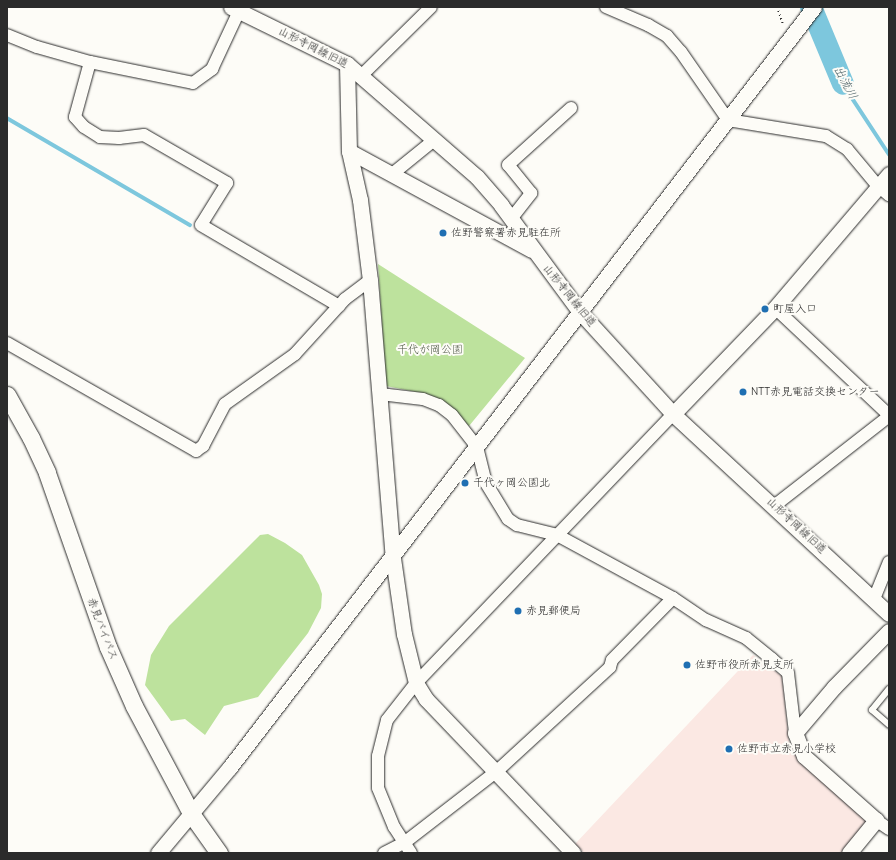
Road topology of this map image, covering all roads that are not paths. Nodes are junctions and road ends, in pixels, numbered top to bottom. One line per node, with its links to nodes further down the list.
1 (431, 7): 8 (street)
2 (606, 7): 10 (street)
3 (814, 7): 10 (street)
4 (235, 9): 6 (street); 7 (street, 山形寺岡線旧道)
5 (7, 35): 6 (street)
6 (90, 62): 20 (street)
7 (347, 64): 8 (street, 山形寺岡線旧道); 12 (street)
8 (361, 76): 11 (street, 山形寺岡線旧道)
9 (571, 108): 17 (street)
10 (728, 120): 15 (street); 22 (street)
11 (434, 140): 14 (street); 17 (street, 山形寺岡線旧道)
12 (348, 151): 14 (street); 19 (street)
13 (889, 174): 15 (street)
14 (391, 175): 18 (street)
15 (877, 186): 16 (street); 21 (street)
16 (889, 195)
17 (511, 219): 18 (street, 山形寺岡線旧道)
18 (534, 252): 22 (street, 山形寺岡線旧道)
19 (370, 280): 20 (street); 24 (street)
20 (339, 306): 23 (street)
21 (775, 308): 26 (street); 27 (street)
22 (580, 312): 26 (street, 山形寺岡線旧道); 28 (street)
23 (7, 343)
24 (380, 394): 28 (street); 31 (street)
25 (7, 395): 42 (main road, 赤見バイパス)
26 (673, 414): 29 (street, 山形寺岡線旧道); 30 (street)
27 (889, 416): 29 (street)
28 (477, 447): 30 (street); 31 (street)
29 (774, 506): 34 (street, 山形寺岡線旧道)
30 (558, 534): 33 (street); 37 (street)
31 (392, 558): 37 (street); 42 (street)
32 (889, 562): 34 (street)
33 (673, 598): 40 (street); 41 (street)
34 (874, 599): 35 (street, 山形寺岡線旧道)
35 (889, 614)
36 (889, 630): 40 (street)
37 (416, 683): 41 (street); 45 (street)
38 (889, 689): 39 (lane)
39 (889, 725)
40 (795, 733): 43 (street)
41 (496, 772): 45 (street); 49 (street)
42 (192, 815): 46 (street); 47 (main road, 赤見バイパス)
43 (876, 820): 44 (street); 50 (street)
44 (889, 829)
45 (407, 848): 48 (street)
46 (158, 853)
47 (219, 853)
48 (384, 853)
49 (573, 853)
50 (848, 853)

